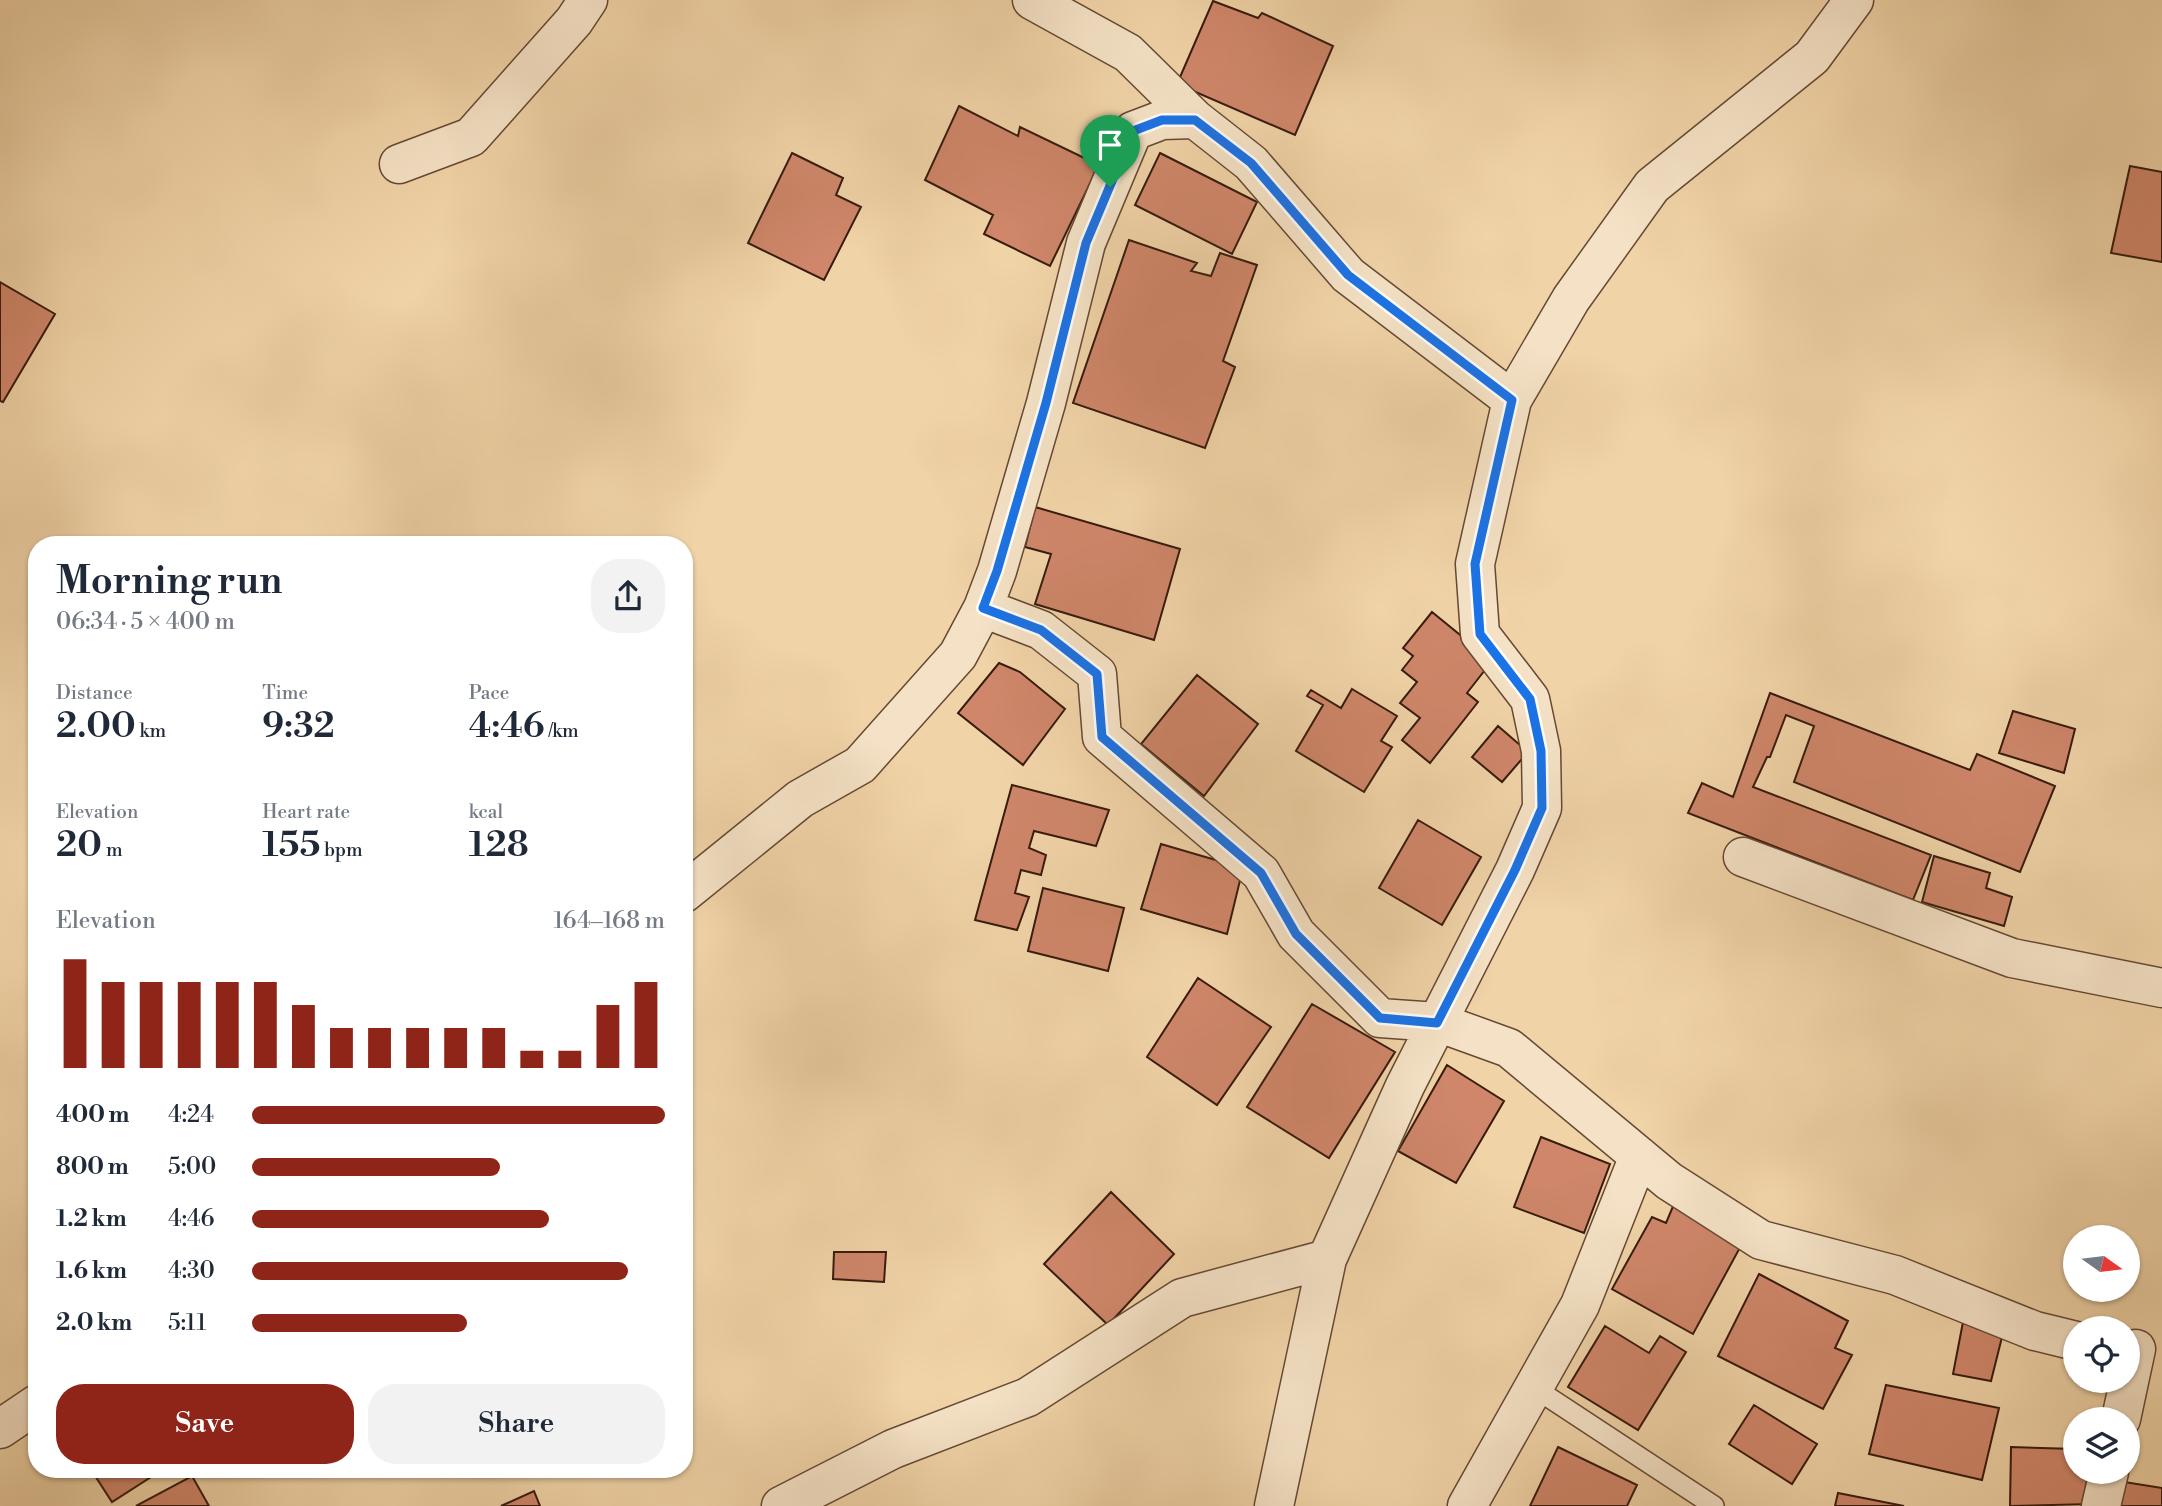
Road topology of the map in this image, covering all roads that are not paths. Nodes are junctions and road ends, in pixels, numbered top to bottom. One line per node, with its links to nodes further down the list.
1 (588, 0): 5 (street)
2 (1032, 0): 4 (street)
3 (1854, 0): 6 (street)
4 (1195, 120): 6 (street); 7 (street)
5 (399, 164)
6 (1512, 400): 11 (street)
7 (983, 608): 9 (street); 11 (street)
8 (1743, 857): 10 (street)
9 (693, 886)
10 (2162, 988)
11 (1437, 1023): 12 (street); 13 (street)
12 (1639, 1156): 14 (street); 16 (street)
13 (1327, 1259): 21 (street); 22 (street)
14 (2063, 1337)
15 (2142, 1349): 17 (street)
16 (1533, 1387): 23 (street); 24 (lane)
17 (2125, 1407)
18 (28, 1410): 19 (street)
19 (0, 1429)
20 (2106, 1484): 25 (street)
21 (781, 1506)
22 (1274, 1506)
23 (1467, 1506)
24 (1714, 1506)
25 (2101, 1506)

